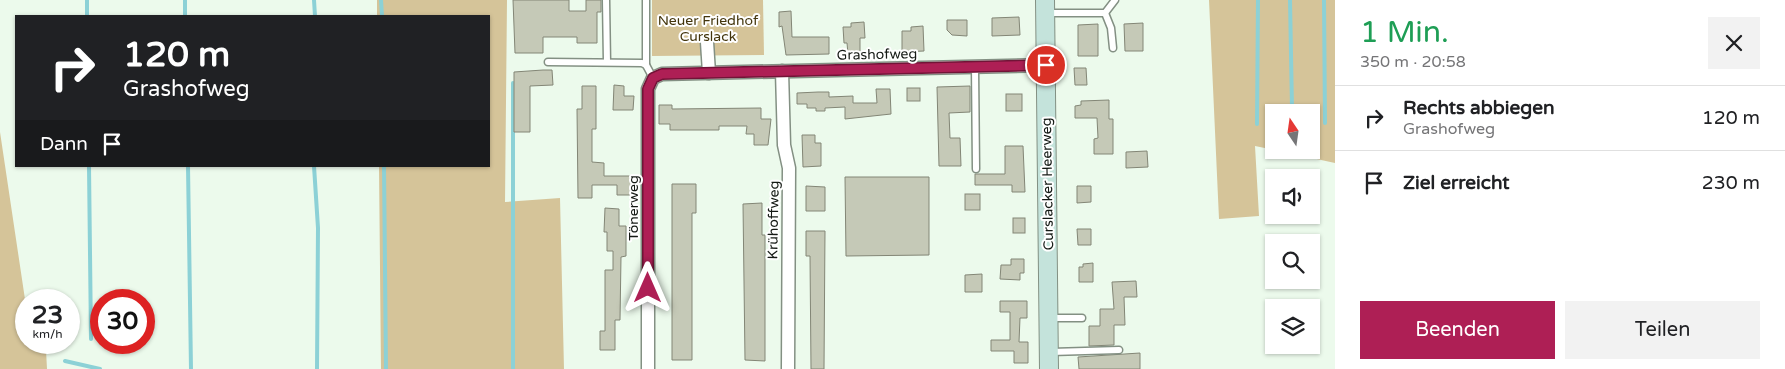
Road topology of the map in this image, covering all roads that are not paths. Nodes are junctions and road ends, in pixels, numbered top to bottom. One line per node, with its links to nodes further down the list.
1 (606, 0): 9 (lane)
2 (646, 0): 10 (lane)
3 (1115, 0): 5 (lane)
4 (1045, 7): 5 (lane); 11 (main road, Curslacker Heerweg)
5 (1106, 13): 7 (lane)
6 (707, 42): 14 (street)
7 (1113, 48)
8 (548, 62): 9 (lane)
9 (607, 62): 10 (lane)
10 (646, 65): 15 (lane)
11 (1046, 65): 12 (street, Grashofweg); 17 (main road, Curslacker Heerweg)
12 (975, 67): 13 (street, Grashofweg); 16 (lane)
13 (782, 71): 14 (street, Grashofweg); 22 (street, Krühoffweg)
14 (709, 73): 15 (street, Grashofweg)
15 (653, 78): 21 (street, Tönerweg)
16 (976, 169)
17 (1049, 318): 18 (lane); 20 (main road, Curslacker Heerweg)
18 (1082, 318)
19 (1119, 350): 20 (lane)
20 (1049, 360)
21 (648, 369)
22 (788, 369)

